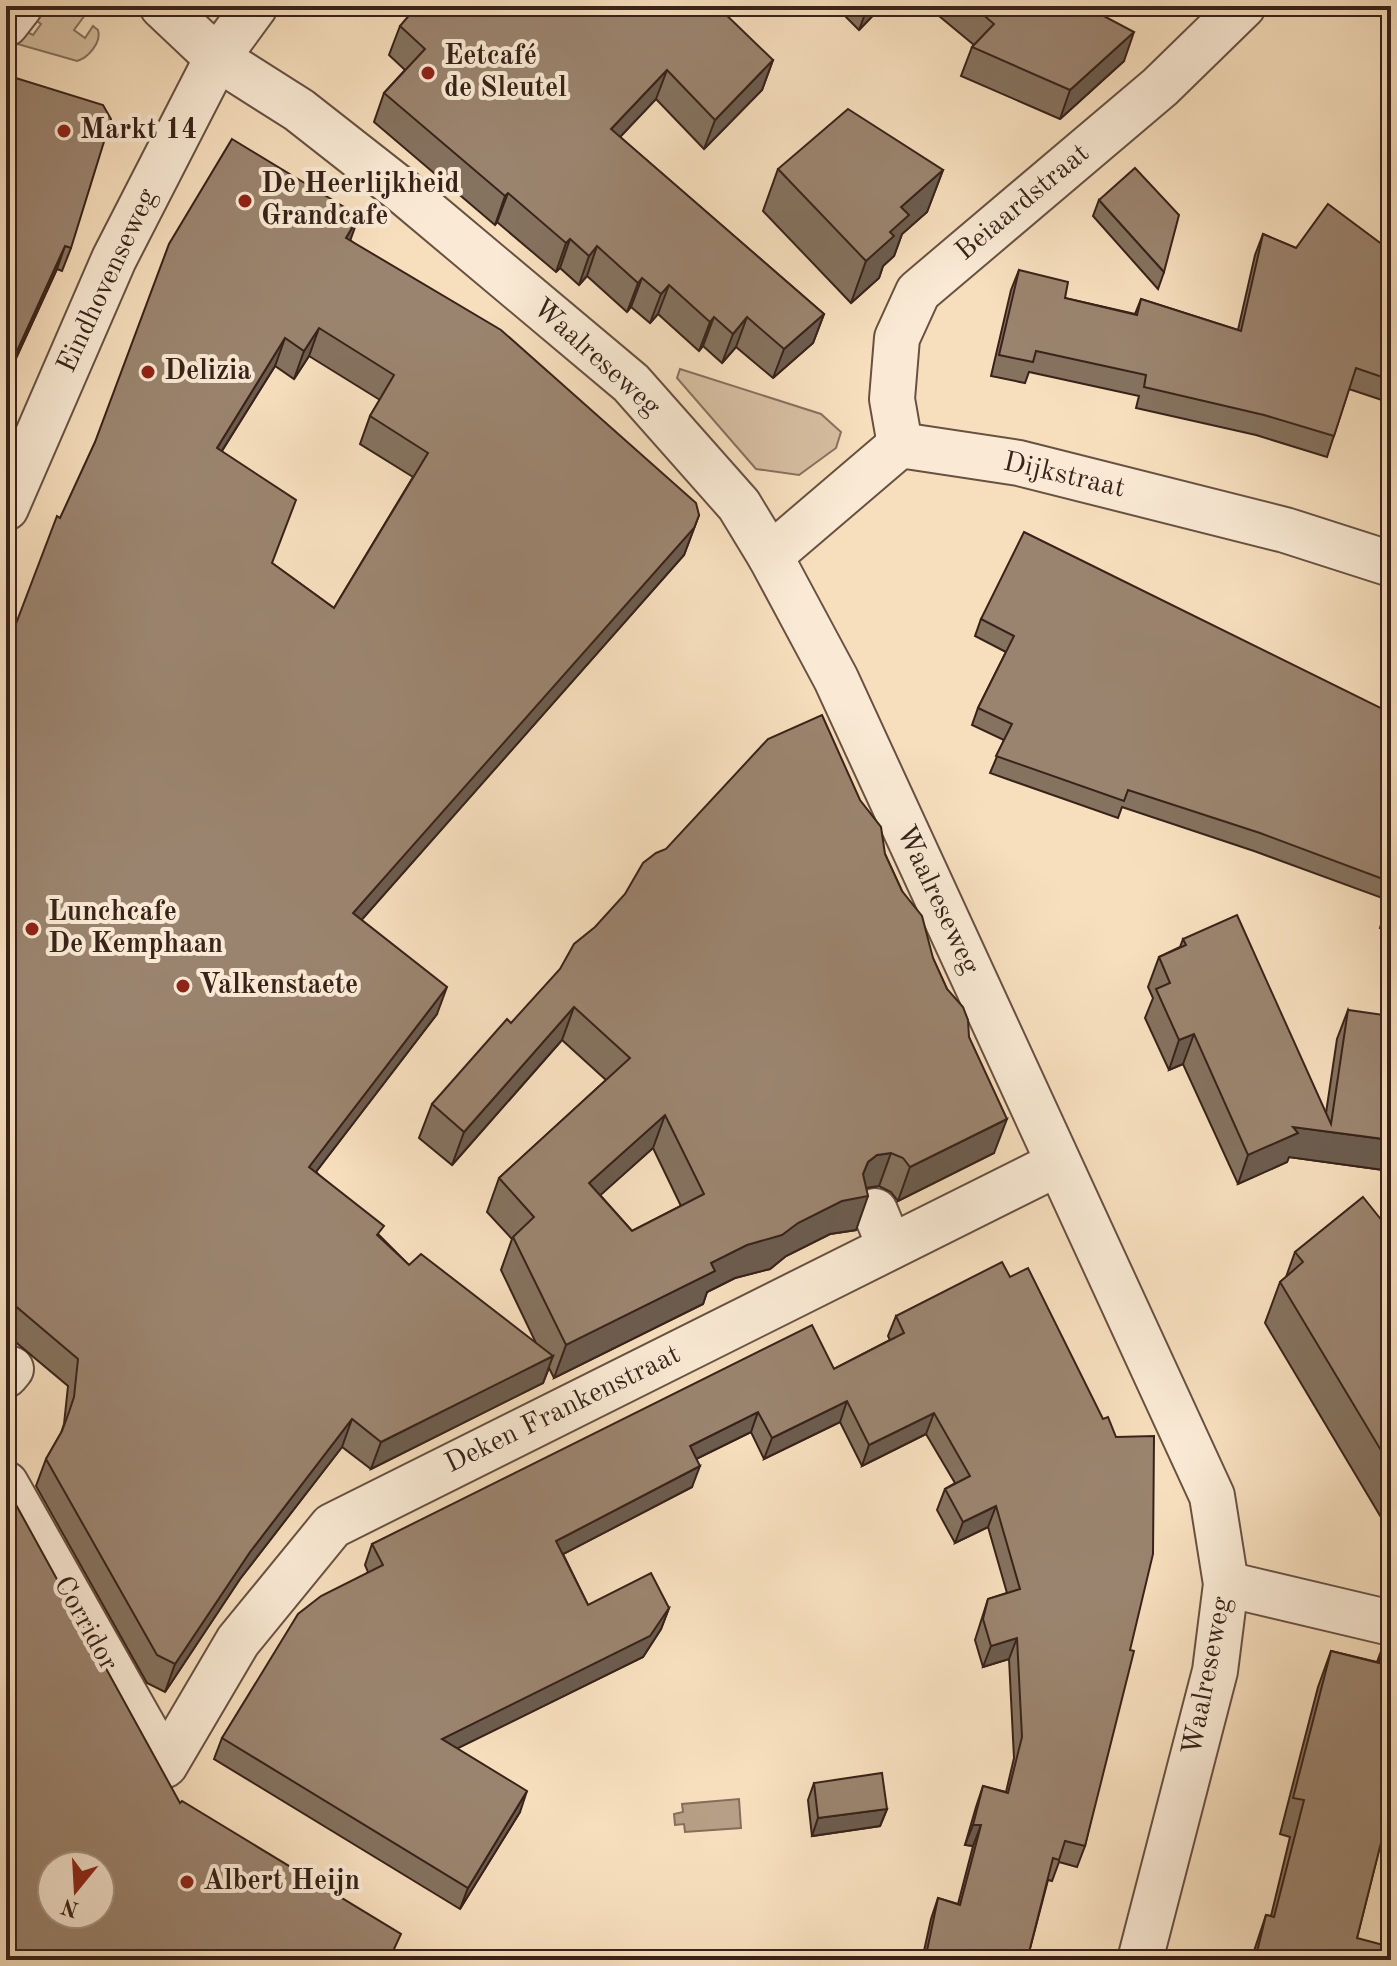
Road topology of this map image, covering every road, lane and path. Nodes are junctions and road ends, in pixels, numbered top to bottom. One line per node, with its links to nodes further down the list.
1 (20, 6): 5 (street)
2 (162, 6): 6 (street, Waalreseweg)
3 (255, 6): 6 (street, Eindhovenseweg)
4 (1243, 6): 7 (street, Beiaardstraat)
5 (6, 24)
6 (217, 58): 8 (street, Eindhovenseweg); 9 (street, Waalreseweg)
7 (900, 445): 9 (street); 10 (street, Dijkstraat)
8 (6, 508)
9 (770, 556): 11 (street, Waalreseweg)
10 (1391, 564)
11 (1057, 1164): 13 (street, Waalreseweg); 15 (street, Deken Frankenstraat)
12 (6, 1484): 15 (street, Corridor)
13 (1226, 1584): 14 (street); 16 (street, Waalreseweg)
14 (1391, 1623)
15 (165, 1765)
16 (1140, 1960)

